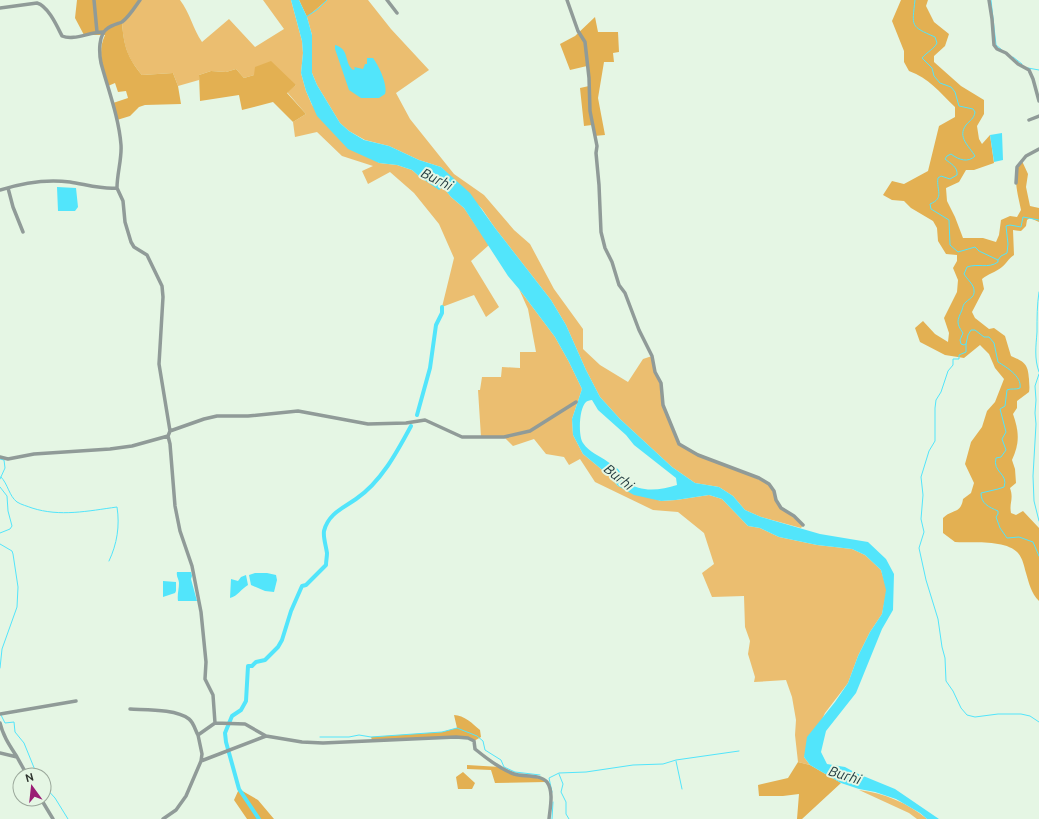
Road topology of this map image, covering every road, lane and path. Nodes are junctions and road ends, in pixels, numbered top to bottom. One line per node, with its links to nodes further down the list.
1 (94, 0): 8 (street)
2 (140, 0): 9 (street)
3 (387, 0): 7 (street)
4 (568, 0): 23 (street)
5 (990, 0): 10 (street)
6 (0, 8): 8 (street)
7 (397, 13)
8 (97, 32): 9 (street)
9 (103, 32): 16 (street)
10 (1039, 102)
11 (1039, 116): 12 (street)
12 (1029, 120)
13 (1039, 149): 14 (street)
14 (1016, 183)
15 (8, 188): 16 (street); 17 (street); 18 (street)
16 (117, 188): 20 (street)
17 (0, 190)
18 (23, 232)
19 (576, 402): 20 (street)
20 (170, 432): 21 (street)
21 (168, 436): 22 (street); 28 (street)
22 (0, 457)
23 (803, 525)
24 (76, 701): 26 (street)
25 (130, 709): 29 (street)
26 (1, 714)
27 (0, 723): 32 (street)
28 (215, 723): 29 (street); 30 (street)
29 (198, 735): 33 (street)
30 (266, 736): 33 (street); 38 (street)
31 (0, 753): 32 (street)
32 (17, 757): 34 (street)
33 (201, 761): 37 (street)
34 (23, 767)
35 (46, 807): 36 (street)
36 (53, 819)
37 (163, 819)
38 (550, 819)

